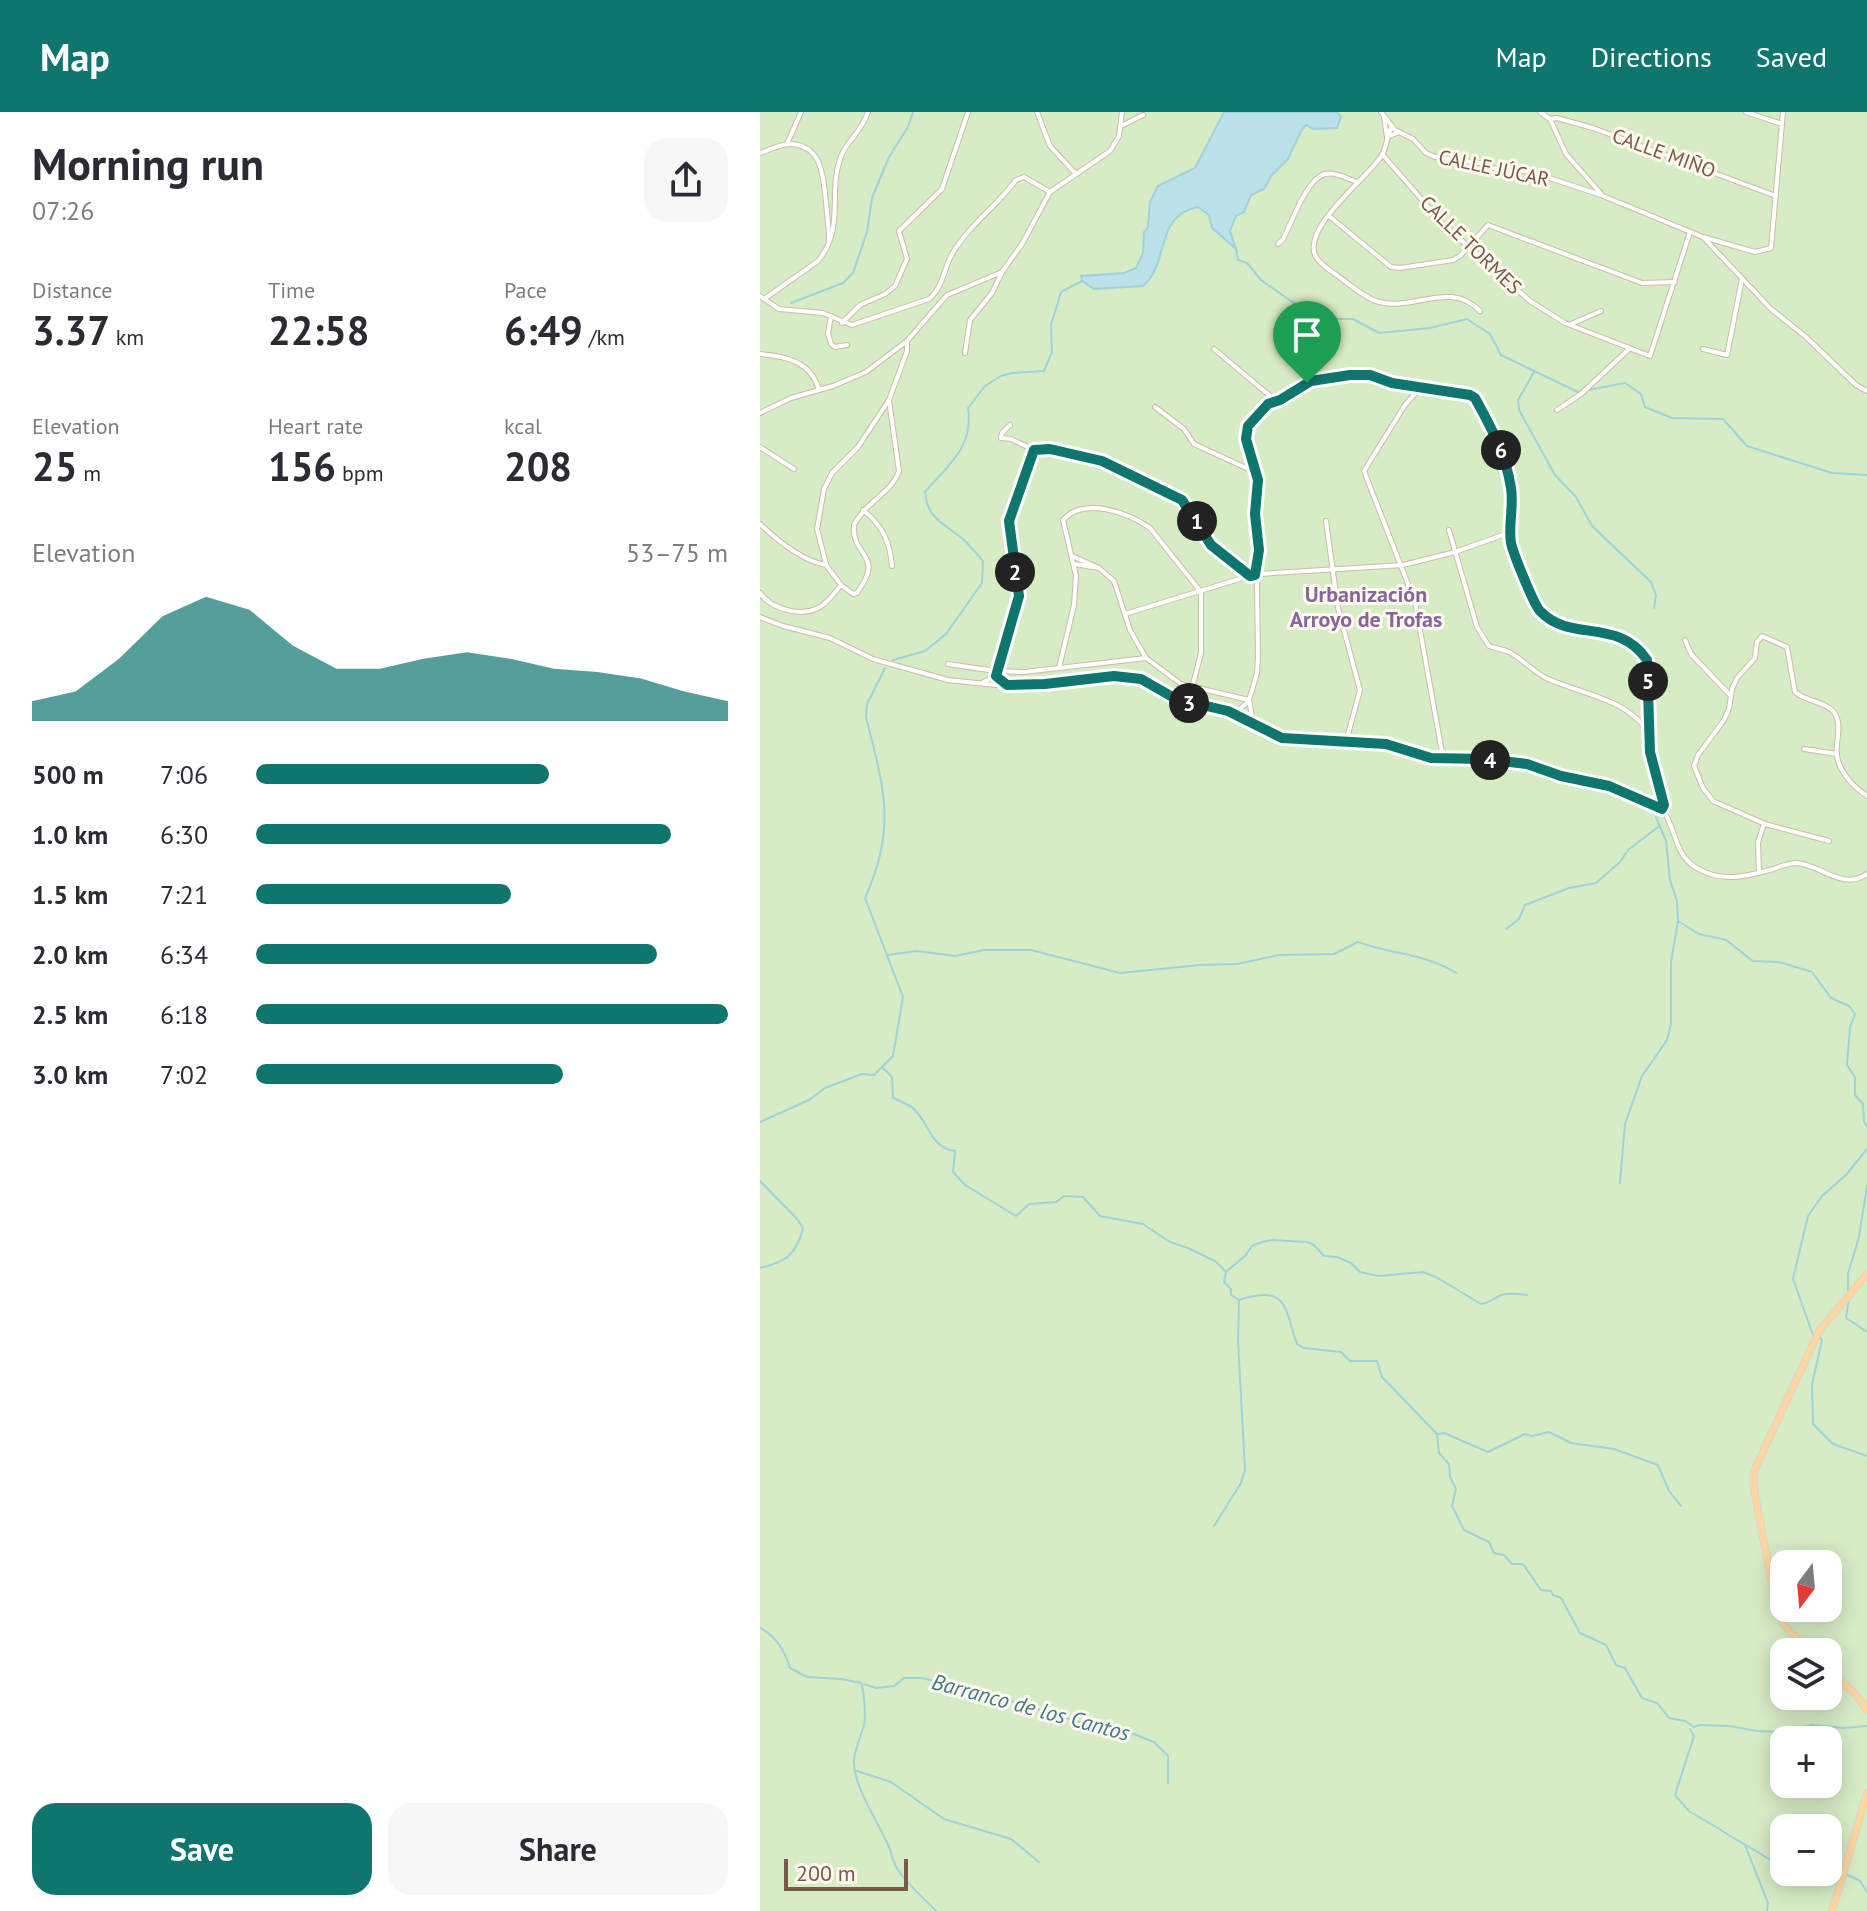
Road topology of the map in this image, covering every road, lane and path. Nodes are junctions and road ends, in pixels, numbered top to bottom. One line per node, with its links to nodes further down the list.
1 (801, 112): 17 (street)
2 (868, 112): 26 (street)
3 (968, 112): 43 (street)
4 (1037, 112): 20 (street)
5 (1122, 112): 13 (street)
6 (1540, 112): 11 (street)
7 (1746, 112): 12 (street)
8 (1783, 112): 12 (street)
9 (1382, 114): 14 (street, CALLE JÚCAR); 16 (street)
10 (1143, 115): 13 (street)
11 (1550, 119): 23 (street); 24 (street, CALLE MIÑO)
12 (1782, 124): 24 (street)
13 (1121, 126): 20 (street)
14 (1392, 126): 15 (street, CALLE JÚCAR); 16 (street)
15 (1399, 132): 16 (street); 23 (street, CALLE JÚCAR)
16 (1387, 137): 19 (street)
17 (787, 144): 18 (street); 27 (street)
18 (760, 153)
19 (1382, 154): 21 (street); 32 (street, CALLE TORMES)
20 (1075, 174): 22 (street)
21 (1357, 182): 25 (street); 31 (street)
22 (1050, 192): 33 (street); 38 (street)
23 (1603, 196): 28 (street, CALLE JÚCAR)
24 (1776, 196): 29 (street, CALLE JÚCAR)
25 (1329, 216): 32 (street); 40 (street)
26 (835, 223): 27 (street); 30 (street)
27 (829, 228): 30 (street)
28 (1690, 232): 29 (street, CALLE JÚCAR); 36 (street)
29 (1703, 237): 35 (street)
30 (829, 243): 39 (street)
31 (1278, 244)
32 (1468, 247): 36 (street); 44 (street, CALLE TORMES)
33 (1002, 272): 34 (street); 37 (street)
34 (994, 277): 37 (street); 38 (street)
35 (1742, 279): 49 (street); 54 (street)
36 (1675, 282): 48 (street, CALLE TORMES)
37 (998, 283): 50 (street)
38 (936, 297): 43 (street); 45 (street)
39 (762, 298): 42 (street)
40 (1480, 311)
41 (1601, 311): 44 (street)
42 (831, 316): 43 (street); 46 (street)
43 (842, 323)
44 (1571, 324): 48 (street, CALLE TORMES)
45 (907, 341): 53 (street); 55 (street)
46 (847, 345)
47 (1214, 349): 56 (street)
48 (1629, 349): 58 (street)
49 (1703, 349)
50 (965, 353)
51 (760, 354): 53 (street)
52 (1422, 387): 56 (street); 69 (street); 74 (street)
53 (819, 390): 59 (street)
54 (1867, 391)
55 (889, 400): 65 (street); 73 (street)
56 (1275, 400): 64 (street)
57 (1155, 407): 64 (street)
58 (1557, 410)
59 (760, 413)
60 (1010, 425): 62 (street)
61 (760, 447): 63 (street)
62 (1034, 450): 78 (street); 88 (street)
63 (794, 469)
64 (1257, 473): 78 (street)
65 (863, 510): 75 (street); 79 (street)
66 (1326, 521): 76 (street)
67 (760, 524): 73 (street)
68 (1449, 530): 70 (street)
69 (1511, 532): 70 (street); 97 (street)
70 (1455, 552): 74 (street); 97 (street)
71 (1072, 556): 72 (street); 77 (street); 80 (street)
72 (1074, 564): 77 (street); 87 (street)
73 (826, 565): 79 (street)
74 (1403, 565): 76 (street); 102 (street)
75 (892, 566)
76 (1332, 567): 78 (street); 99 (street)
77 (1099, 568): 82 (street)
78 (1256, 575): 80 (street); 94 (street)
79 (841, 585): 81 (street)
80 (1201, 592): 82 (street); 92 (street)
81 (760, 593)
82 (1125, 614): 85 (street)
83 (760, 617): 89 (street)
84 (1685, 640): 93 (street)
85 (1146, 658): 87 (street); 92 (street)
86 (948, 664): 88 (street)
87 (1059, 668): 88 (street)
88 (996, 674): 89 (street); 90 (street); 91 (street)
89 (977, 683): 90 (street)
90 (995, 685): 91 (street)
91 (1007, 685): 95 (street)
92 (1192, 688): 94 (street)
93 (1730, 695): 101 (street); 105 (street)
94 (1249, 700): 96 (street)
95 (1228, 711): 96 (street); 96 (street)
96 (1246, 712): 98 (street); 98 (street)
97 (1648, 732): 104 (street)
98 (1276, 736): 99 (street)
99 (1346, 742): 102 (street)
100 (1804, 749): 101 (street)
101 (1837, 754): 103 (street)
102 (1443, 758): 104 (street)
103 (1867, 796)
104 (1662, 809): 107 (street)
105 (1765, 824): 106 (street); 107 (street)
106 (1829, 841)
107 (1759, 873): 108 (street)
108 (1867, 874)
109 (1867, 1274): 110 (main road)
110 (1797, 1638)
111 (1842, 1682): 112 (main road)
112 (1867, 1710)
113 (1867, 1793): 114 (main road)
114 (1832, 1911)

